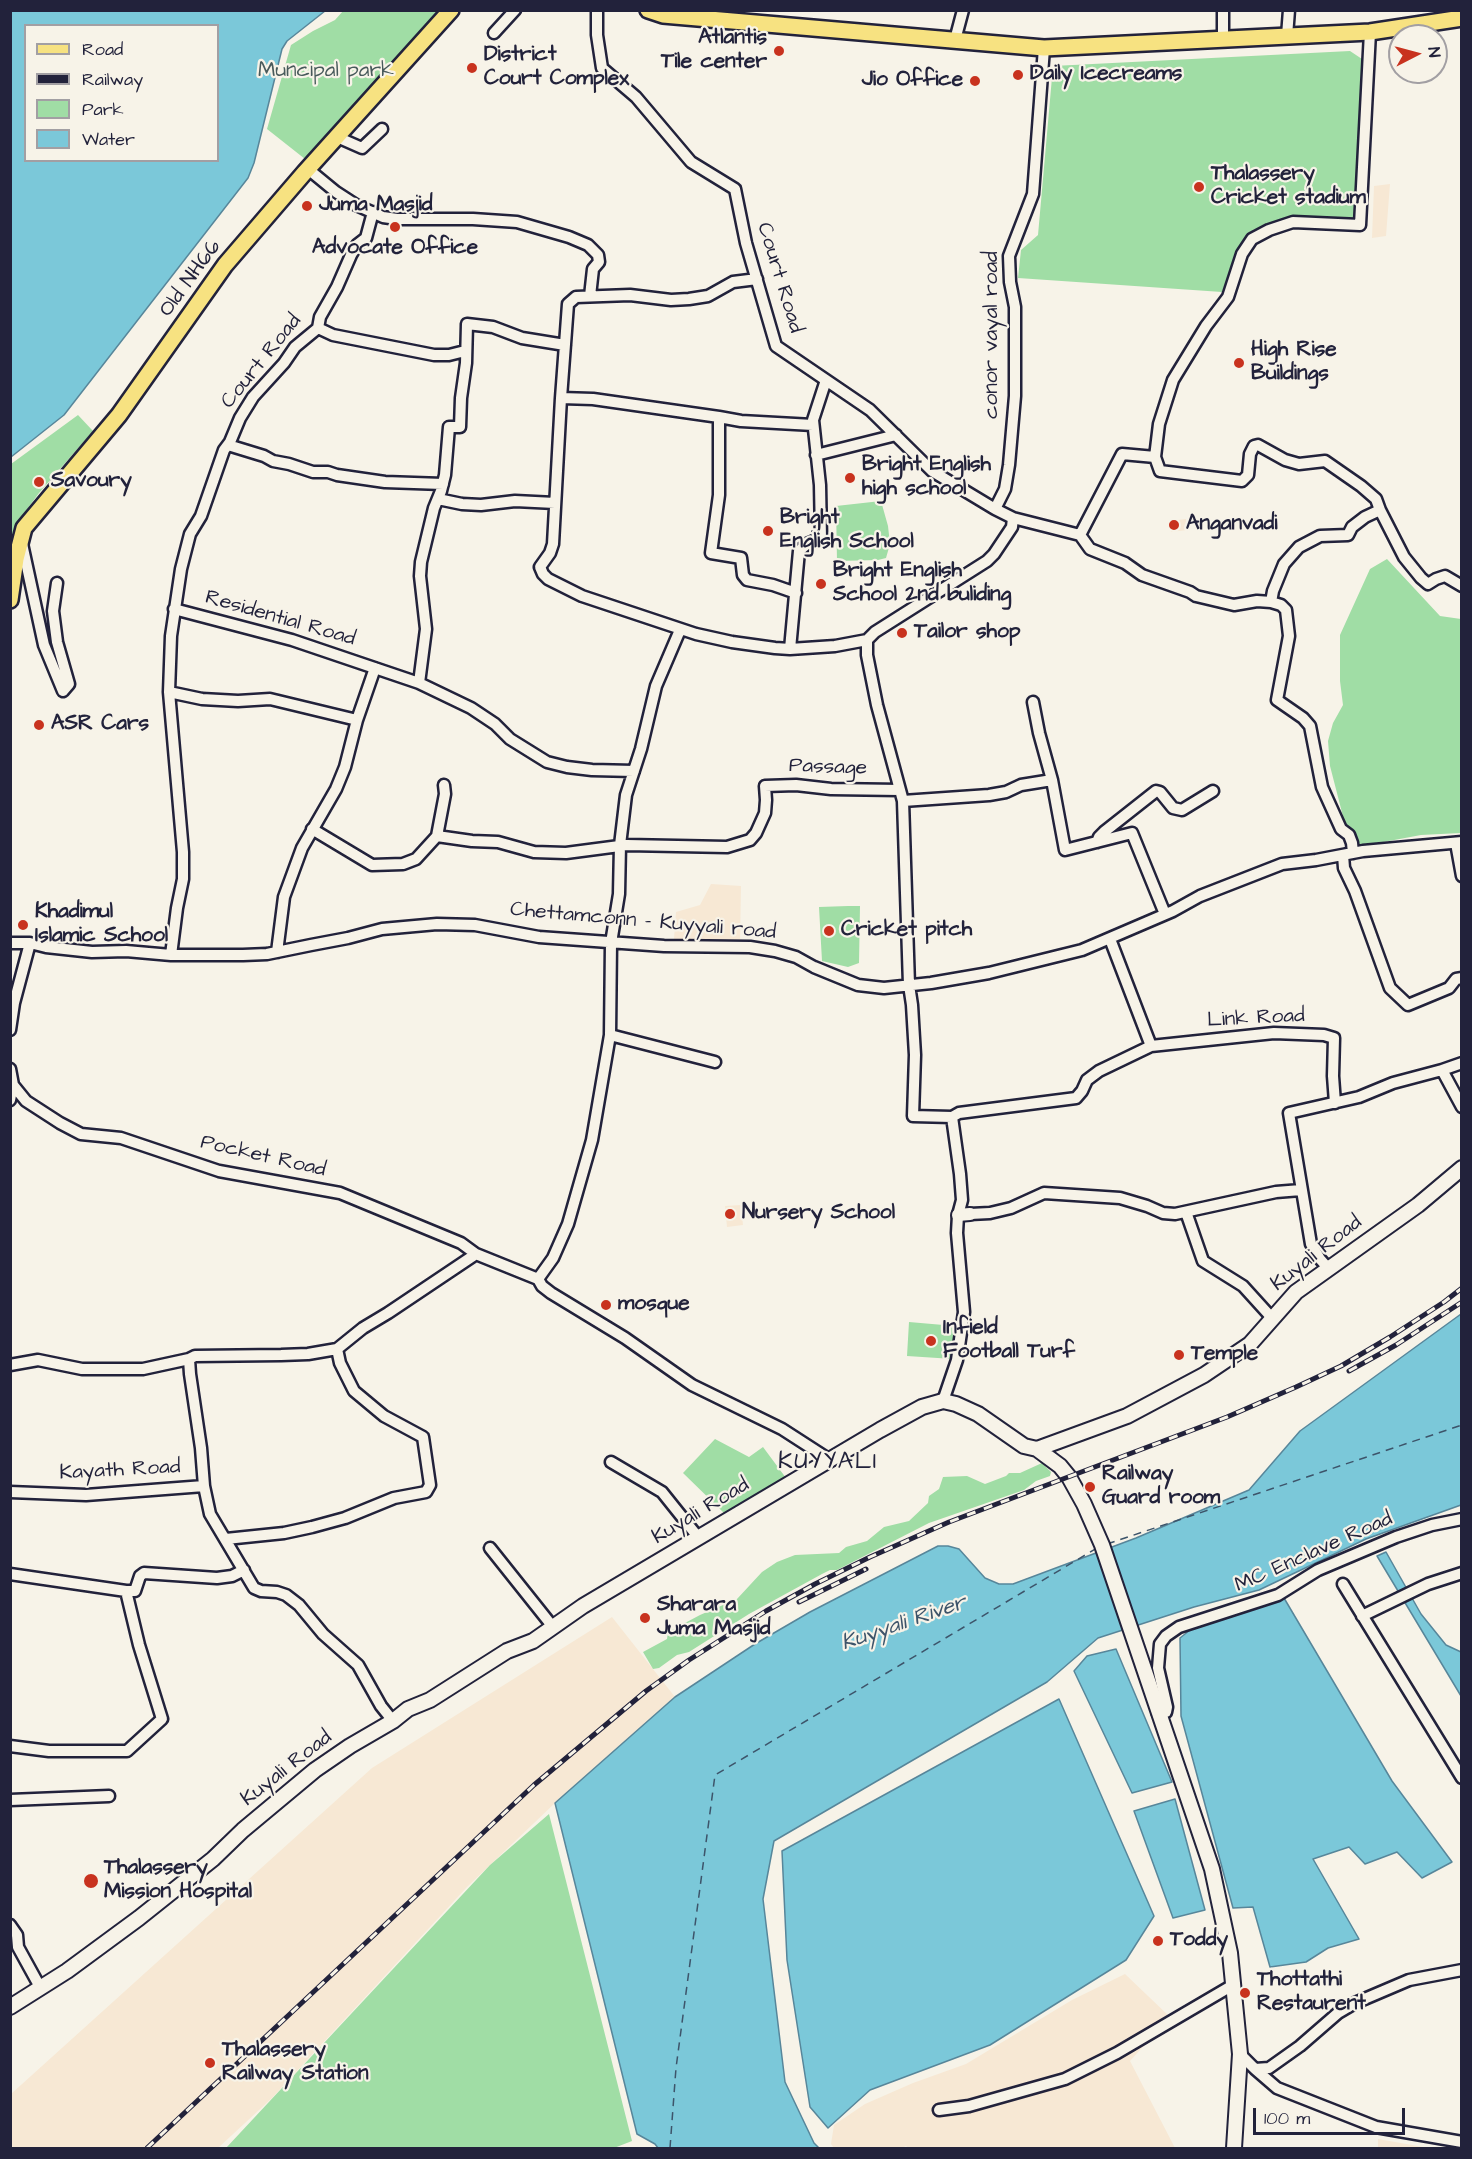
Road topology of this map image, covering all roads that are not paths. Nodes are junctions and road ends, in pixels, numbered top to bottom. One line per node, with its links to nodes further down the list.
1 (452, 10): 16 (main road, Old NH66)
2 (515, 10): 10 (street)
3 (597, 10): 19 (street, Court Road)
4 (648, 10): 13 (main road)
5 (963, 10): 13 (street)
6 (1223, 10): 12 (street)
7 (1289, 10): 11 (street)
8 (1461, 18): 9 (main road)
9 (1370, 32): 11 (main road); 31 (street)
10 (494, 33)
11 (1287, 36): 12 (main road)
12 (1223, 39): 14 (main road)
13 (955, 40): 14 (main road)
14 (1044, 48): 35 (street, conor vayal road)
15 (382, 129): 16 (street)
16 (337, 137): 17 (main road, Old NH66)
17 (308, 169): 18 (street); 39 (main road, Old NH66)
18 (373, 212): 20 (street); 21 (street, Court Road)
19 (757, 279): 20 (street); 24 (street, Court Road)
20 (590, 296): 22 (street)
21 (318, 328): 23 (street); 29 (street, Court Road)
22 (565, 345): 23 (street); 25 (street)
23 (465, 351): 32 (street)
24 (826, 380): 27 (street); 28 (street, Court Road)
25 (561, 398): 26 (street); 34 (street)
26 (719, 417): 27 (street); 42 (street)
27 (813, 424): 30 (street)
28 (896, 435): 30 (street); 35 (street, Court Road)
29 (229, 443): 32 (street); 45 (street, Court Road)
30 (816, 455): 42 (street)
31 (1155, 457): 36 (street); 38 (street)
32 (443, 484): 33 (street)
33 (438, 499): 34 (street); 50 (street)
34 (555, 503): 46 (street)
35 (995, 509): 37 (street)
36 (1380, 510): 41 (street); 44 (street)
37 (1013, 518): 38 (street); 47 (street)
38 (1080, 535): 44 (street)
39 (21, 538): 40 (street); 43 (main road, Old NH66)
40 (57, 583)
41 (1461, 586)
42 (795, 593): 48 (street)
43 (10, 600)
44 (1271, 602): 65 (street)
45 (174, 609): 49 (street, Residential Road); 51 (street, Court Road)
46 (680, 630): 48 (street); 54 (street)
47 (867, 640): 48 (street); 57 (street)
48 (790, 649)
49 (375, 668): 50 (street, Residential Road); 53 (street, Residential Road)
50 (419, 683): 54 (street, Residential Road)
51 (169, 692): 53 (street); 73 (street, Court Road)
52 (1033, 702): 55 (street)
53 (357, 720): 60 (street, Residential Road)
54 (634, 771): 64 (street)
55 (1052, 780): 59 (street); 62 (street)
56 (444, 785): 61 (street)
57 (900, 790): 59 (street); 64 (street, Passage)
58 (1213, 791): 62 (street)
59 (903, 801): 75 (street)
60 (312, 829): 61 (street); 72 (street, Residential Road)
61 (437, 836): 64 (street)
62 (1097, 842): 67 (street)
63 (1459, 843): 65 (street, Chettamconn - Kuyyali road); 66 (street)
64 (620, 845): 71 (street)
65 (1348, 854): 67 (street, Chettamconn - Kuyyali road); 74 (street)
66 (1461, 876)
67 (1165, 914): 68 (street, Chettamconn - Kuyyali road)
68 (1110, 939): 75 (street, Chettamconn - Kuyyali road); 78 (street)
69 (10, 943): 70 (street, Chettamconn - Kuyyali road)
70 (30, 943): 73 (street, Chettamconn - Kuyyali road); 76 (street)
71 (611, 943): 72 (street, Chettamconn - Kuyyali road); 75 (street, Chettamconn - Kuyyali road); 77 (street)
72 (276, 952): 73 (street, Chettamconn - Kuyyali road)
73 (171, 955)
74 (1461, 978)
75 (909, 986): 87 (street, Link Road)
76 (10, 1030)
77 (610, 1035): 79 (street); 94 (street)
78 (1151, 1046): 85 (street, Link Road); 87 (street, Link Road)
79 (715, 1062)
80 (1461, 1063): 82 (street)
81 (10, 1070): 83 (street)
82 (1442, 1070): 85 (street); 86 (street)
83 (12, 1085): 84 (street); 92 (street, Pocket Road)
84 (10, 1100)
85 (1335, 1103): 89 (street)
86 (1461, 1107)
87 (952, 1117): 91 (street)
88 (1461, 1168): 93 (main road, Kuyali Road)
89 (1301, 1190): 90 (street); 93 (street)
90 (1186, 1212): 91 (street); 95 (street)
91 (964, 1214): 99 (street)
92 (476, 1254): 94 (street, Pocket Road); 96 (street)
93 (1328, 1268): 95 (main road, Kuyali Road)
94 (538, 1279): 101 (street, Pocket Road)
95 (1272, 1318): 100 (main road, Kuyali Road)
96 (337, 1349): 97 (street); 107 (street)
97 (189, 1359): 98 (street); 103 (street)
98 (10, 1365)
99 (943, 1401): 100 (main road); 101 (main road, Kuyali Road)
100 (1037, 1449): 116 (main road)
101 (830, 1460): 106 (main road, Kuyali Road)
102 (611, 1462): 106 (street)
103 (204, 1486): 104 (street, Kayath Road); 107 (street, Kayath Road)
104 (10, 1492)
105 (1461, 1519): 116 (street, MC Enclave Road)
106 (698, 1537): 115 (main road, Kuyali Road)
107 (226, 1539): 109 (street, Kayath Road)
108 (490, 1548): 115 (street)
109 (244, 1570): 113 (street); 117 (street, Kayath Road)
110 (1461, 1573): 114 (street)
111 (10, 1575): 113 (street)
112 (1342, 1584): 114 (street)
113 (126, 1591): 118 (street)
114 (1362, 1616): 119 (street)
115 (553, 1627): 117 (main road, Kuyali Road)
116 (1158, 1714): 124 (main road)
117 (393, 1721): 125 (main road, Kuyali Road)
118 (10, 1746)
119 (1461, 1778)
120 (109, 1796): 121 (street)
121 (10, 1800)
122 (10, 1925): 125 (street)
123 (1461, 1970): 128 (street)
124 (1233, 1985): 127 (main road); 129 (street)
125 (40, 1987): 126 (main road, Kuyali Road)
126 (10, 2007)
127 (1240, 2054): 128 (street); 131 (main road)
128 (1255, 2069): 130 (street)
129 (939, 2110)
130 (1461, 2142)
131 (1234, 2148)

